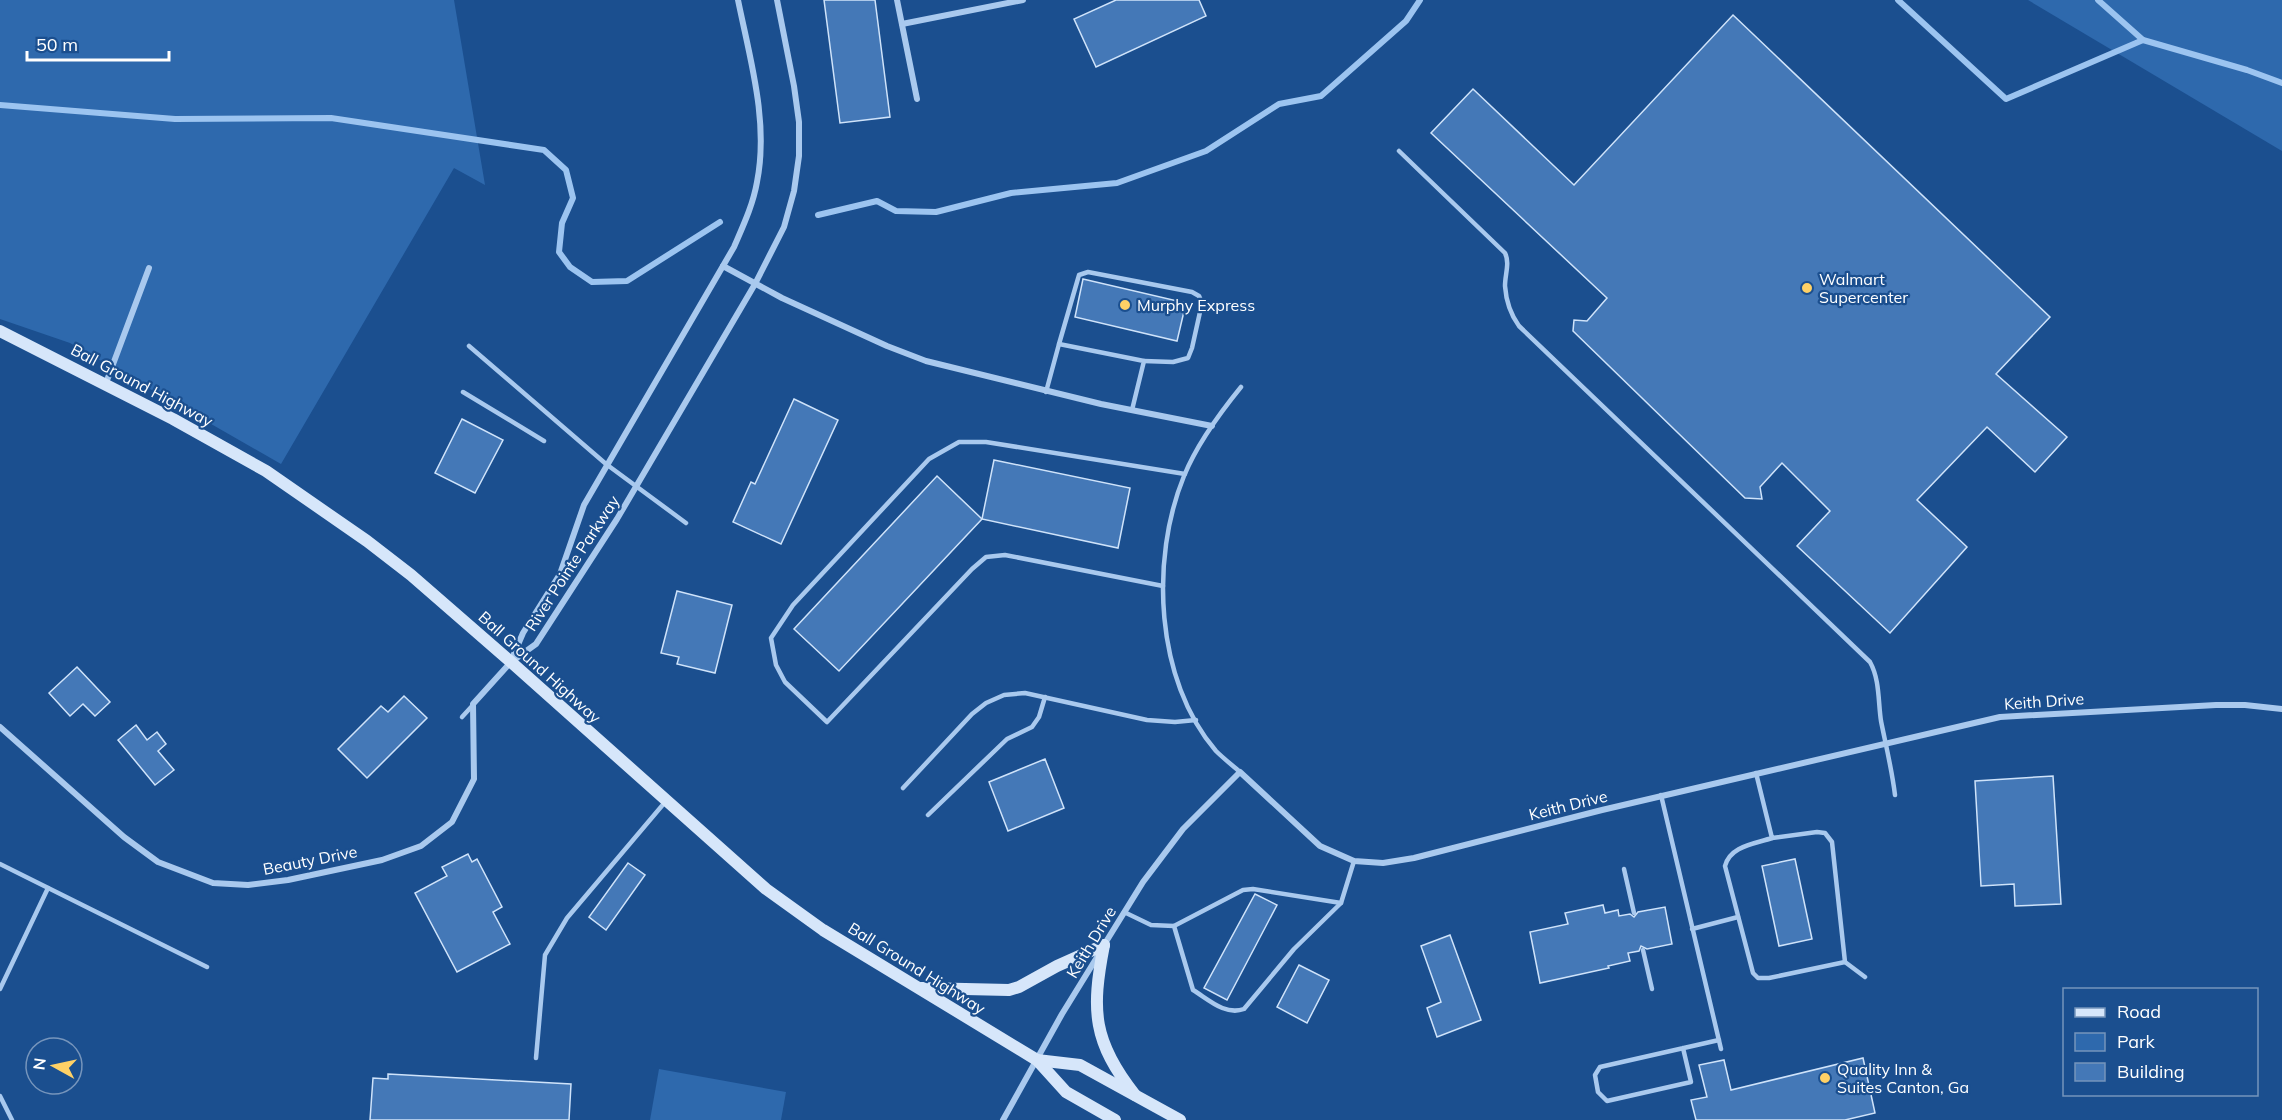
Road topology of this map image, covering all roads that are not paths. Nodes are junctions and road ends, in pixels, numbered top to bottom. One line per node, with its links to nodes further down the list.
1 (738, 0): 8 (street, River Pointe Parkway)
2 (777, 0): 10 (street, River Pointe Parkway)
3 (897, 0): 5 (street)
4 (1023, 0): 5 (street)
5 (902, 24): 6 (street)
6 (917, 99)
7 (1399, 151): 34 (lane)
8 (723, 266): 10 (street); 22 (street, River Pointe Parkway)
9 (149, 268): 15 (street)
10 (755, 284): 18 (street); 24 (street, River Pointe Parkway)
11 (0, 330): 15 (main road, Ball Ground Highway)
12 (1059, 344): 14 (lane); 14 (lane); 18 (lane)
13 (469, 346): 22 (lane)
14 (1144, 361): 19 (lane)
15 (106, 383): 27 (main road, Ball Ground Highway)
16 (1241, 387): 20 (lane)
17 (463, 392): 21 (lane)
18 (1046, 392): 19 (street)
19 (1132, 410): 20 (street)
20 (1212, 426): 23 (lane)
21 (544, 441)
22 (606, 464): 24 (lane); 27 (street, River Pointe Parkway)
23 (1185, 474): 26 (lane); 26 (lane)
24 (636, 487): 25 (lane); 27 (street, River Pointe Parkway)
25 (686, 523)
26 (1163, 586): 32 (lane)
27 (511, 662): 29 (street); 40 (main road, Ball Ground Highway)
28 (1045, 697): 32 (lane); 37 (lane); 41 (lane)
29 (473, 704): 31 (lane); 33 (street, Beauty Drive)
30 (2282, 709): 34 (street, Keith Drive)
31 (462, 717)
32 (1196, 720): 35 (lane)
33 (0, 727)
34 (1886, 743): 36 (street, Keith Drive); 39 (lane)
35 (1240, 772): 43 (street, Keith Drive); 48 (street, Keith Drive)
36 (1756, 773): 38 (street, Keith Drive); 42 (lane)
37 (903, 788)
38 (1661, 795): 43 (street, Keith Drive); 52 (lane)
39 (1895, 795)
40 (666, 801): 58 (main road, Ball Ground Highway); 64 (lane)
41 (928, 815)
42 (1772, 838): 50 (lane); 55 (lane)
43 (1354, 861): 47 (lane)
44 (0, 864): 46 (lane)
45 (1624, 869): 49 (lane)
46 (48, 888): 56 (lane); 59 (lane)
47 (1341, 903): 51 (lane); 51 (lane)
48 (1124, 912): 51 (lane); 53 (street, Keith Drive)
49 (1634, 913)
50 (1738, 917): 52 (lane); 55 (lane)
51 (1174, 926)
52 (1692, 929): 61 (lane)
53 (1104, 945): 58 (main road); 65 (street, Keith Drive); 66 (main road)
54 (1643, 950): 60 (lane)
55 (1845, 962): 57 (lane)
56 (207, 967)
57 (1865, 977)
58 (919, 988): 65 (main road, Ball Ground Highway)
59 (0, 989)
60 (1652, 989)
61 (1719, 1040): 62 (lane); 63 (lane)
62 (1683, 1048): 62 (lane)
63 (1721, 1049)
64 (536, 1058)
65 (1037, 1060): 66 (main road, Ball Ground Highway); 69 (street, Keith Drive); 70 (main road, Ball Ground Highway)
66 (1135, 1095): 71 (main road, Ball Ground Highway)
67 (0, 1096): 68 (lane)
68 (12, 1120)
69 (1004, 1120)
70 (1115, 1120)
71 (1180, 1120)

